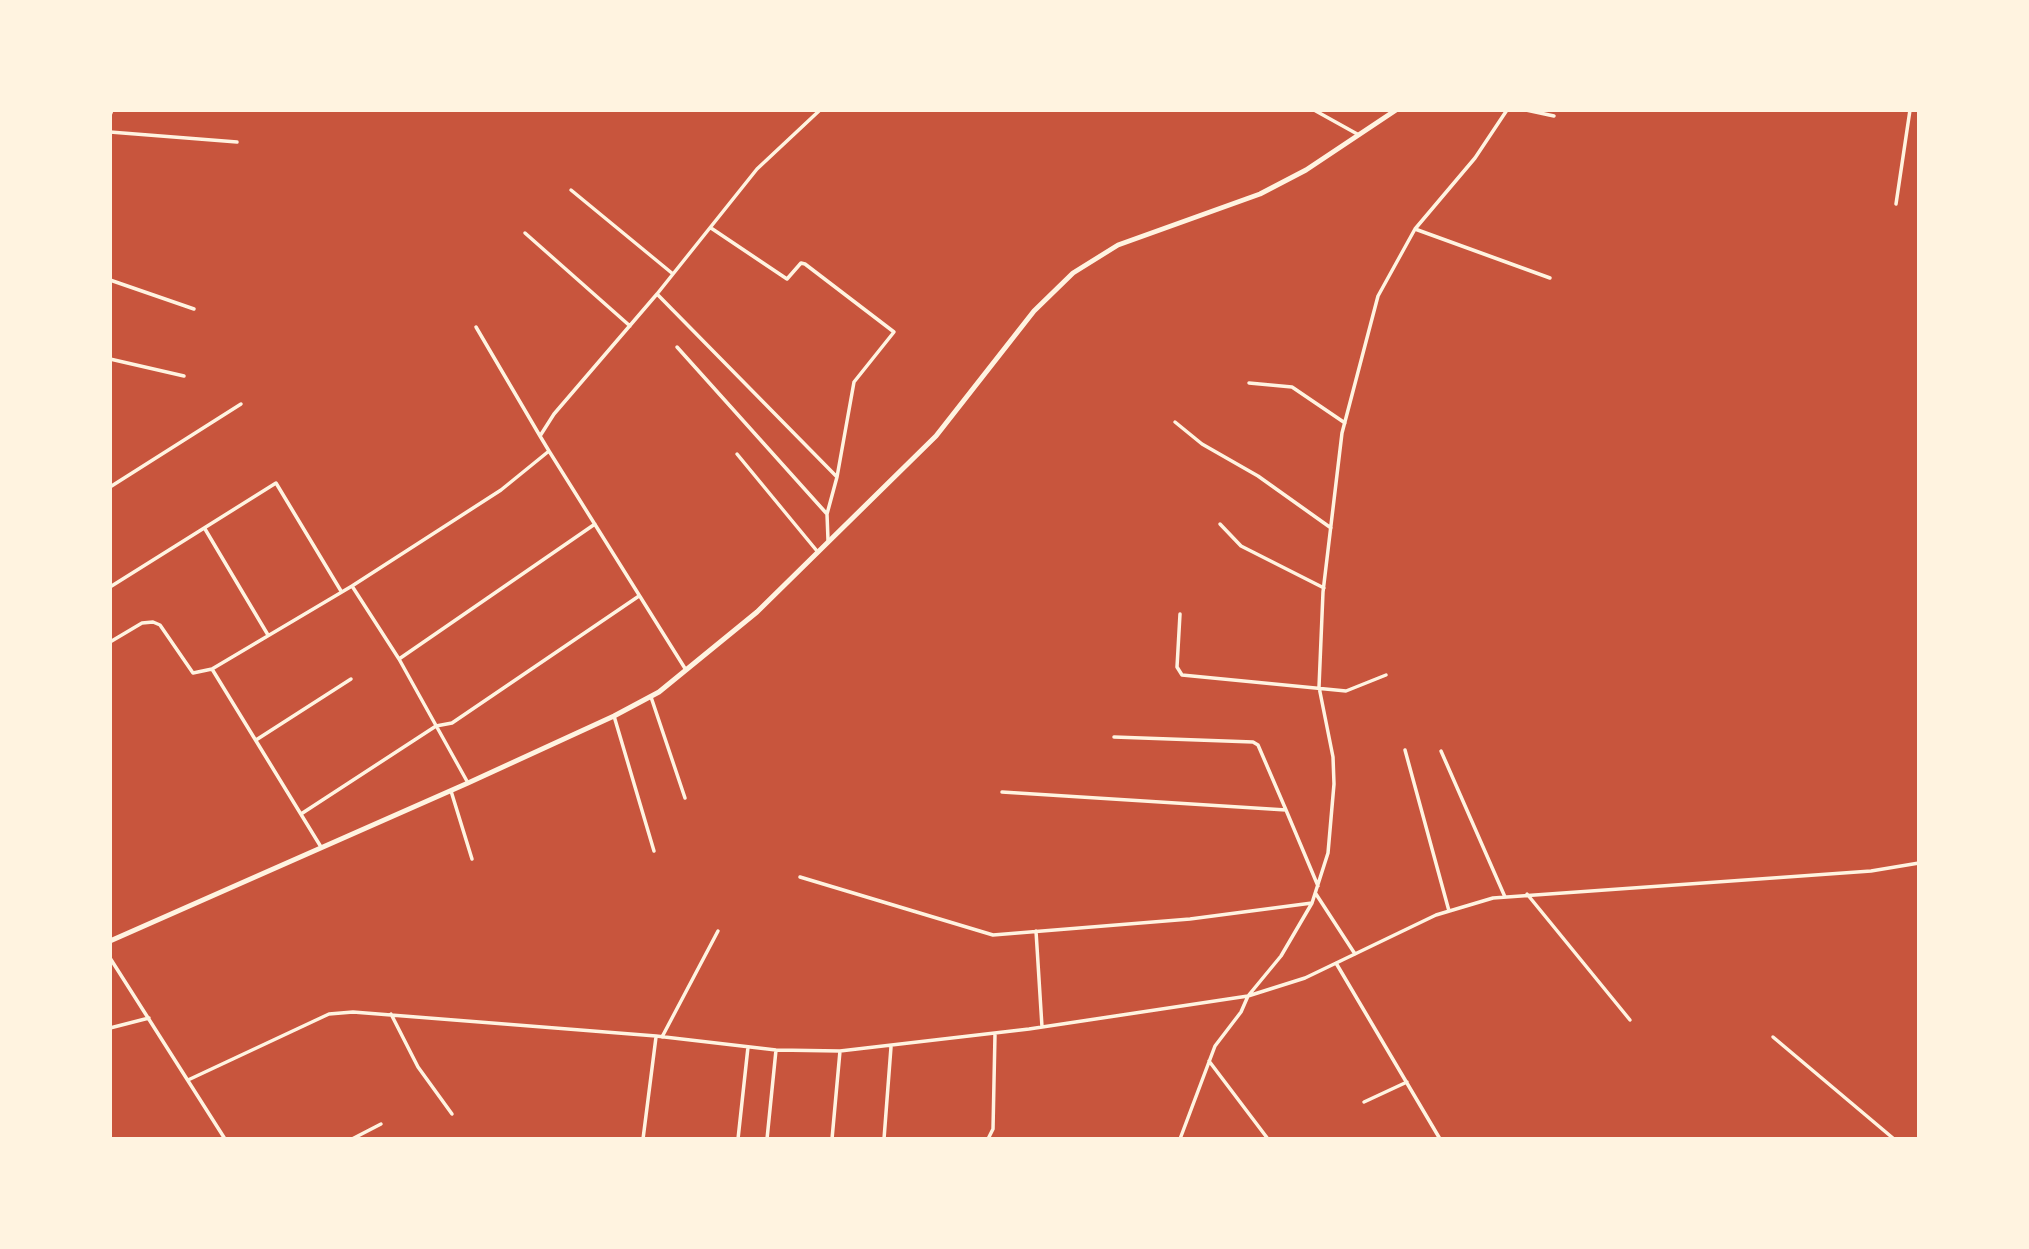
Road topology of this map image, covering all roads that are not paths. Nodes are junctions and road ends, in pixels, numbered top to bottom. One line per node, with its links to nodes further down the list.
1 (820, 110): 13 (street)
2 (1314, 110): 9 (street)
3 (1396, 110): 9 (main road)
4 (1507, 110): 14 (street)
5 (1526, 110): 7 (street)
6 (1910, 110): 12 (street)
7 (1554, 117)
8 (110, 132): 10 (street)
9 (1359, 135): 40 (main road)
10 (237, 142)
11 (571, 190): 16 (street)
12 (1896, 204)
13 (711, 228): 16 (street); 33 (street)
14 (1415, 229): 17 (street); 29 (street)
15 (526, 233): 21 (street)
16 (673, 274): 19 (street)
17 (1550, 278)
18 (110, 280): 20 (street)
19 (657, 294): 21 (street); 33 (street)
20 (194, 309)
21 (630, 326): 30 (street)
22 (476, 327): 30 (street)
23 (677, 347): 35 (street)
24 (110, 359): 25 (street)
25 (184, 376)
26 (1249, 383): 29 (street)
27 (241, 404): 34 (street)
28 (1175, 422): 38 (street)
29 (1345, 423): 38 (street)
30 (540, 436): 31 (street)
31 (549, 451): 36 (street); 42 (street)
32 (737, 454): 41 (street)
33 (837, 477): 35 (street)
34 (110, 487)
35 (827, 514): 40 (street)
36 (595, 524): 46 (street); 50 (street)
37 (1220, 524): 44 (street)
38 (1331, 528): 44 (street)
39 (205, 529): 43 (street); 45 (street); 48 (street)
40 (828, 540): 41 (main road)
41 (817, 551): 52 (main road)
42 (352, 586): 45 (street); 50 (street)
43 (110, 587)
44 (1324, 588): 55 (street)
45 (341, 591): 48 (street)
46 (639, 596): 52 (street); 58 (street)
47 (1180, 614): 55 (street)
48 (268, 635): 51 (street)
49 (110, 642): 51 (street)
50 (399, 659): 58 (street)
51 (212, 669): 60 (street)
52 (686, 670): 56 (main road)
53 (1386, 675): 55 (street)
54 (351, 679): 60 (street)
55 (1319, 687): 74 (street)
56 (651, 696): 57 (main road); 66 (street)
57 (614, 716): 63 (main road); 70 (street)
58 (436, 726): 63 (street); 68 (street)
59 (1114, 737): 67 (street)
60 (256, 740): 68 (street)
61 (1405, 750): 79 (street)
62 (1441, 751): 77 (street)
63 (468, 783): 64 (main road)
64 (451, 790): 69 (main road); 71 (street)
65 (1002, 792): 67 (street)
66 (685, 798)
67 (1286, 810): 74 (street)
68 (301, 814): 69 (street)
69 (322, 849): 82 (main road)
70 (654, 850)
71 (472, 859)
72 (1919, 863): 76 (street)
73 (800, 877): 81 (street)
74 (1319, 888): 75 (street)
75 (1316, 894): 78 (street); 83 (street)
76 (1527, 894): 77 (street); 89 (street)
77 (1505, 897): 79 (street)
78 (1312, 902): 81 (street); 86 (street)
79 (1449, 911): 83 (street)
80 (718, 931): 94 (street)
81 (1036, 931): 90 (street)
82 (111, 939)
83 (1355, 954): 85 (street)
84 (110, 958): 88 (street)
85 (1336, 963): 86 (street); 102 (street)
86 (1248, 996): 90 (street); 100 (street)
87 (391, 1014): 93 (street); 101 (street); 104 (street)
88 (149, 1018): 91 (street); 101 (street)
89 (1630, 1020)
90 (1042, 1027): 92 (street)
91 (110, 1028)
92 (995, 1033): 96 (street); 113 (street)
93 (656, 1036): 94 (street); 108 (street)
94 (662, 1037): 97 (street)
95 (1773, 1037): 117 (street)
96 (891, 1046): 99 (street); 112 (street)
97 (748, 1047): 98 (street); 109 (street)
98 (776, 1049): 99 (street); 110 (street)
99 (840, 1051): 111 (street)
100 (1209, 1061): 114 (street); 115 (street)
101 (188, 1080): 106 (street)
102 (1407, 1082): 103 (street); 116 (street)
103 (1364, 1102)
104 (452, 1114)
105 (381, 1124): 107 (street)
106 (225, 1139)
107 (352, 1139)
108 (643, 1139)
109 (738, 1139)
110 (767, 1139)
111 (832, 1139)
112 (884, 1139)
113 (988, 1139)
114 (1180, 1139)
115 (1268, 1139)
116 (1440, 1139)
117 (1894, 1139)

